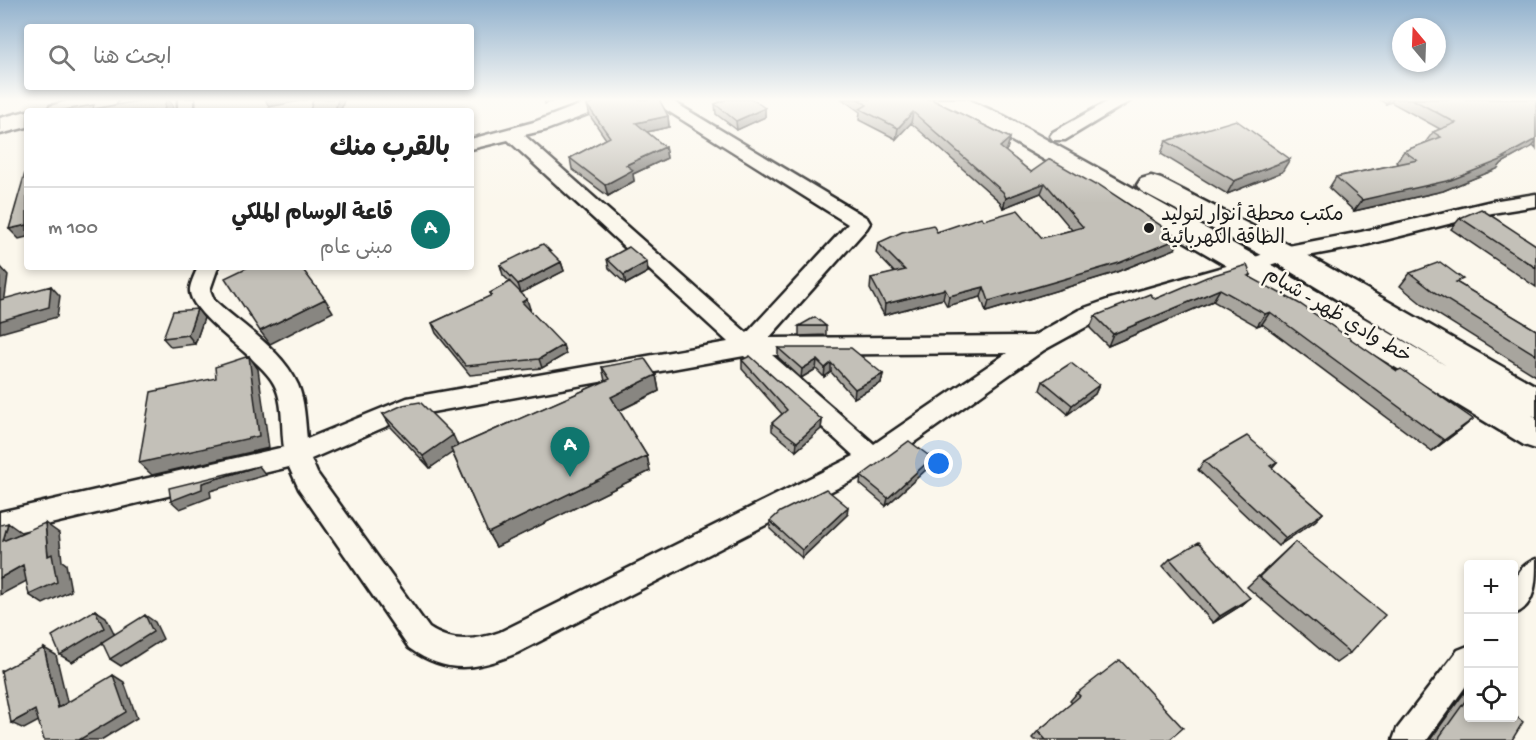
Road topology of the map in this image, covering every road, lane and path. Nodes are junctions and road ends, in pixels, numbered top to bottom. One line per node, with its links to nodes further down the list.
1 (512, 134): 7 (street); 13 (street)
2 (714, 134): 13 (street)
3 (1017, 134): 10 (main road, خط وادي ظهر - شبام)
4 (1054, 134): 6 (main road, خط وادي ظهر - شبام)
5 (1063, 134): 6 (street)
6 (1059, 136): 9 (main road, خط وادي ظهر - شبام)
7 (474, 143)
8 (1536, 200): 9 (street)
9 (1283, 254): 10 (street); 14 (main road, خط وادي ظهر - شبام)
10 (1251, 266): 12 (street); 15 (main road, خط وادي ظهر - شبام)
11 (207, 270): 16 (street)
12 (1036, 344): 13 (street); 17 (street)
13 (748, 347): 16 (street); 17 (street)
14 (1536, 403)
15 (1536, 435)
16 (296, 455): 17 (street); 18 (street)
17 (873, 458)
18 (0, 524)
19 (1536, 571): 20 (street)
20 (1518, 596)
21 (1464, 665): 22 (street)
22 (1408, 740)

